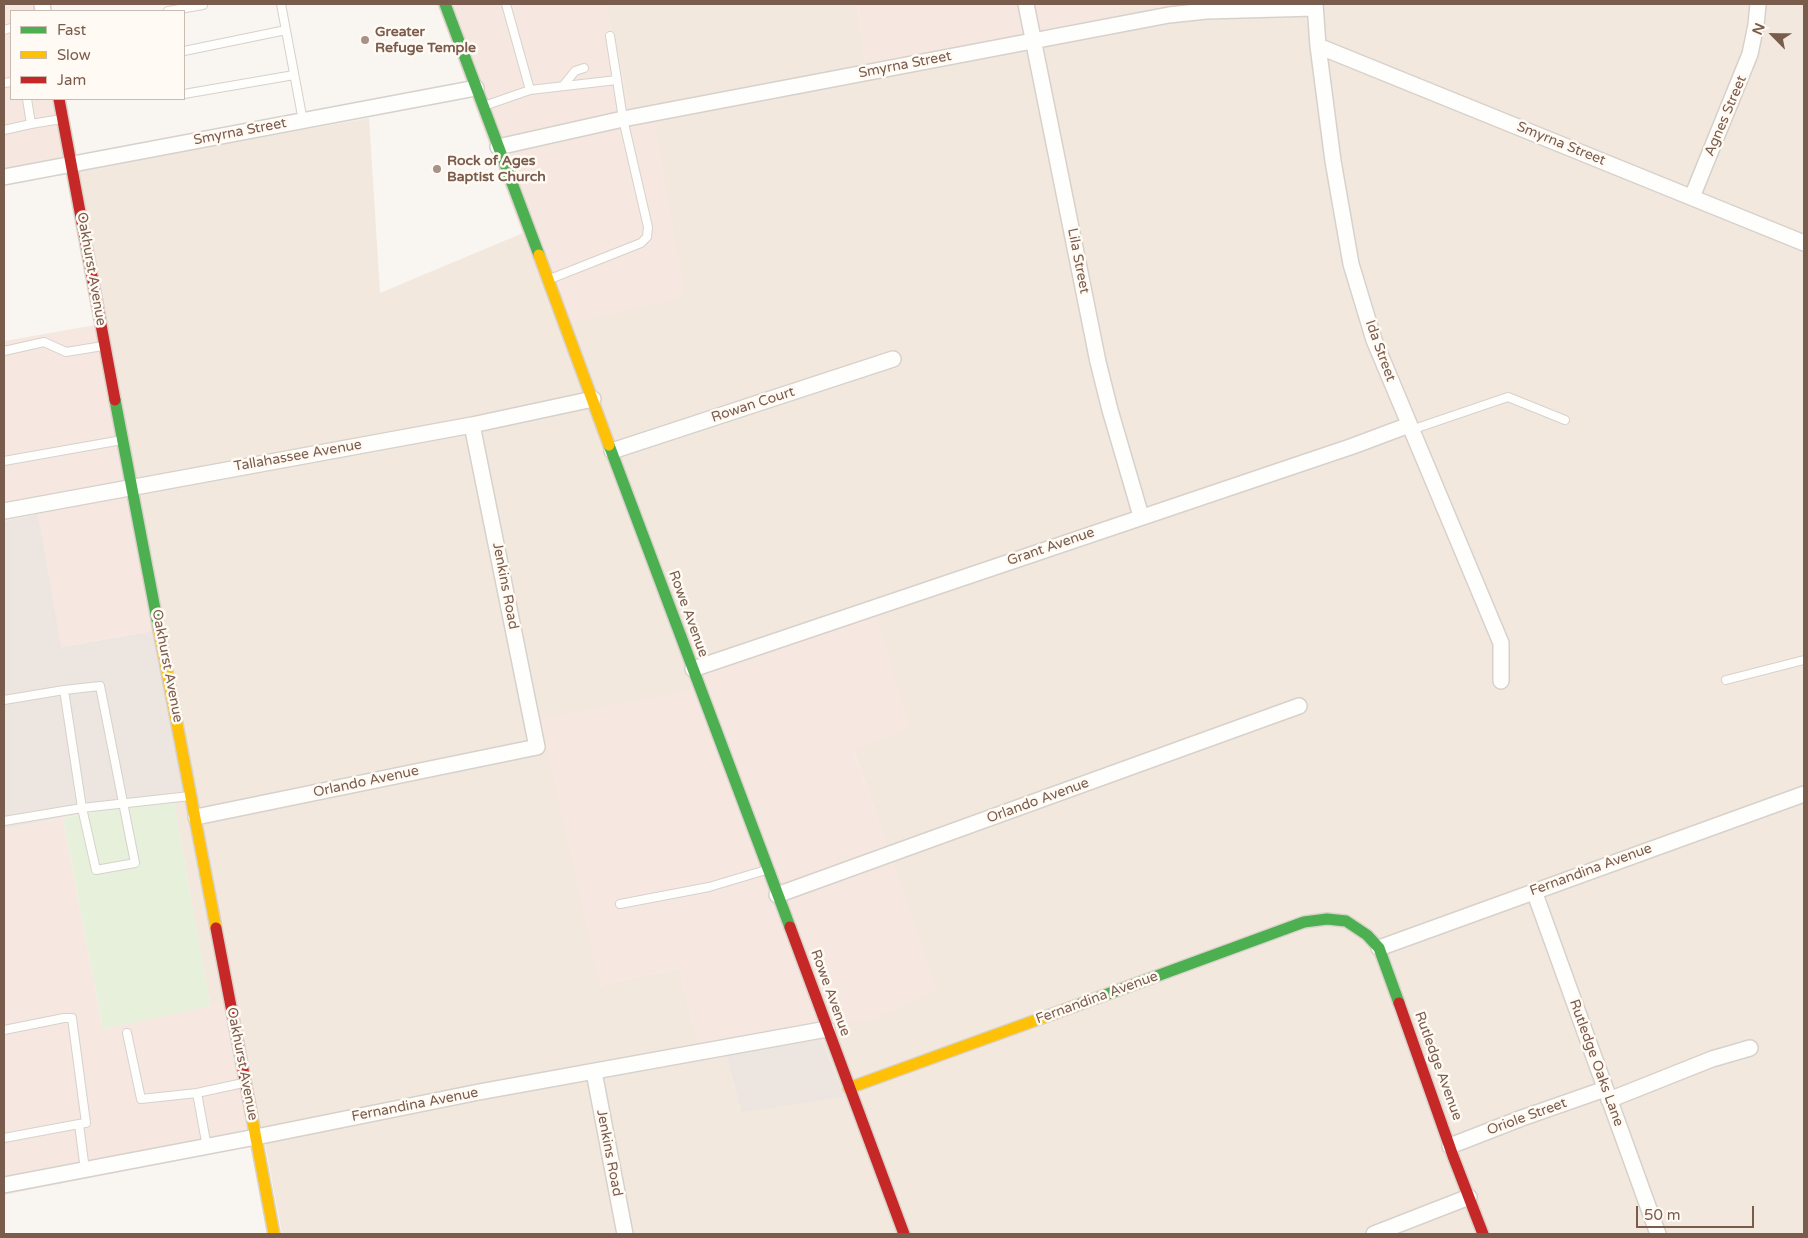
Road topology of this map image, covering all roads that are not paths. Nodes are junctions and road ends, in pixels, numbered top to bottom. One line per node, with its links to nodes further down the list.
1 (281, 4): 9 (lane)
2 (445, 4): 18 (street, Rowe Avenue)
3 (506, 4): 19 (lane)
4 (1026, 4): 11 (street, Lila Street)
5 (1758, 4): 32 (street, Agnes Street)
6 (203, 5): 8 (lane)
7 (1315, 6): 11 (street, Smyrna Street); 12 (street, Ida Street)
8 (174, 10)
9 (286, 30): 13 (lane); 15 (lane)
10 (610, 36): 16 (lane)
11 (1034, 41): 25 (street, Smyrna Street); 47 (street, Lila Street)
12 (1318, 46): 32 (street, Smyrna Street); 41 (street, Ida Street)
13 (185, 51)
14 (584, 68): 17 (lane)
15 (294, 75): 20 (lane); 26 (lane)
16 (617, 80): 17 (lane); 25 (lane)
17 (563, 86): 19 (lane)
18 (476, 88): 23 (street, Rowe Avenue); 26 (street, Smyrna Street)
19 (530, 90): 23 (lane)
20 (185, 94)
21 (27, 100): 27 (lane)
22 (59, 100): 24 (street, Oakhurst Avenue)
23 (482, 107): 29 (street, Rowe Avenue)
24 (63, 118): 27 (lane); 30 (street, Oakhurst Avenue)
25 (623, 119): 29 (street, Smyrna Street); 34 (lane)
26 (303, 121): 30 (street, Smyrna Street)
27 (31, 124): 28 (lane)
28 (4, 130)
29 (498, 147): 34 (street, Rowe Avenue)
30 (72, 164): 31 (street, Smyrna Street); 35 (street, Oakhurst Avenue)
31 (4, 177)
32 (1692, 197): 33 (street, Smyrna Street)
33 (1804, 243)
34 (548, 280): 38 (street, Rowe Avenue)
35 (105, 346): 36 (lane); 42 (street, Oakhurst Avenue)
36 (4, 351)
37 (893, 359): 43 (street, Rowan Court)
38 (592, 398): 40 (street, Tallahassee Avenue); 43 (street, Rowe Avenue)
39 (1565, 420): 41 (lane)
40 (472, 425): 45 (street, Tallahassee Avenue); 55 (street, Jenkins Road)
41 (1410, 427): 47 (street, Grant Avenue); 51 (street, Ida Street)
42 (124, 439): 44 (lane); 45 (street, Oakhurst Avenue)
43 (612, 451): 49 (street, Rowe Avenue)
44 (4, 462)
45 (132, 486): 46 (street, Tallahassee Avenue); 57 (street, Oakhurst Avenue)
46 (4, 511)
47 (1141, 516): 49 (street, Grant Avenue)
48 (1804, 660): 50 (lane)
49 (693, 669): 62 (street, Rowe Avenue)
50 (1726, 680)
51 (1501, 681)
52 (64, 690): 53 (lane); 58 (lane); 59 (lane)
53 (4, 700)
54 (1299, 706): 64 (street, Orlando Avenue)
55 (537, 747): 60 (street, Orlando Avenue)
56 (1804, 794): 63 (street, Fernandina Avenue)
57 (192, 796): 58 (lane); 60 (street, Oakhurst Avenue)
58 (123, 803): 59 (lane); 59 (lane)
59 (82, 808): 61 (lane)
60 (196, 817): 73 (street, Oakhurst Avenue)
61 (4, 821)
62 (767, 869): 64 (street, Rowe Avenue); 65 (lane)
63 (1534, 891): 67 (street, Fernandina Avenue); 76 (street, Rutledge Oaks Lane)
64 (777, 895): 69 (street, Rowe Avenue)
65 (620, 904)
66 (1346, 920): 67 (street, Rutledge Avenue); 74 (street, Fernandina Avenue)
67 (1379, 948): 80 (street, Rutledge Avenue)
68 (4, 1030): 77 (lane)
69 (827, 1030): 72 (street, Fernandina Avenue); 74 (street, Rowe Avenue)
70 (127, 1033): 75 (lane)
71 (1750, 1048): 76 (street, Oriole Street)
72 (594, 1072): 79 (street, Fernandina Avenue); 86 (street, Jenkins Road)
73 (245, 1083): 75 (lane); 79 (street, Oakhurst Avenue)
74 (849, 1088): 87 (street, Rowe Avenue)
75 (197, 1093): 81 (lane)
76 (1607, 1095): 80 (street, Oriole Street); 90 (street, Rutledge Oaks Lane)
77 (79, 1124): 78 (lane); 82 (lane)
78 (4, 1138)
79 (256, 1138): 81 (street, Fernandina Avenue); 85 (street, Oakhurst Avenue)
80 (1450, 1146): 84 (street, Rutledge Avenue)
81 (207, 1147): 82 (street, Fernandina Avenue)
82 (85, 1170): 83 (street, Fernandina Avenue)
83 (4, 1185)
84 (1469, 1197): 88 (street); 89 (street, Rutledge Avenue)
85 (274, 1234)
86 (624, 1234)
87 (904, 1234)
88 (1374, 1234)
89 (1483, 1234)
90 (1658, 1234)

